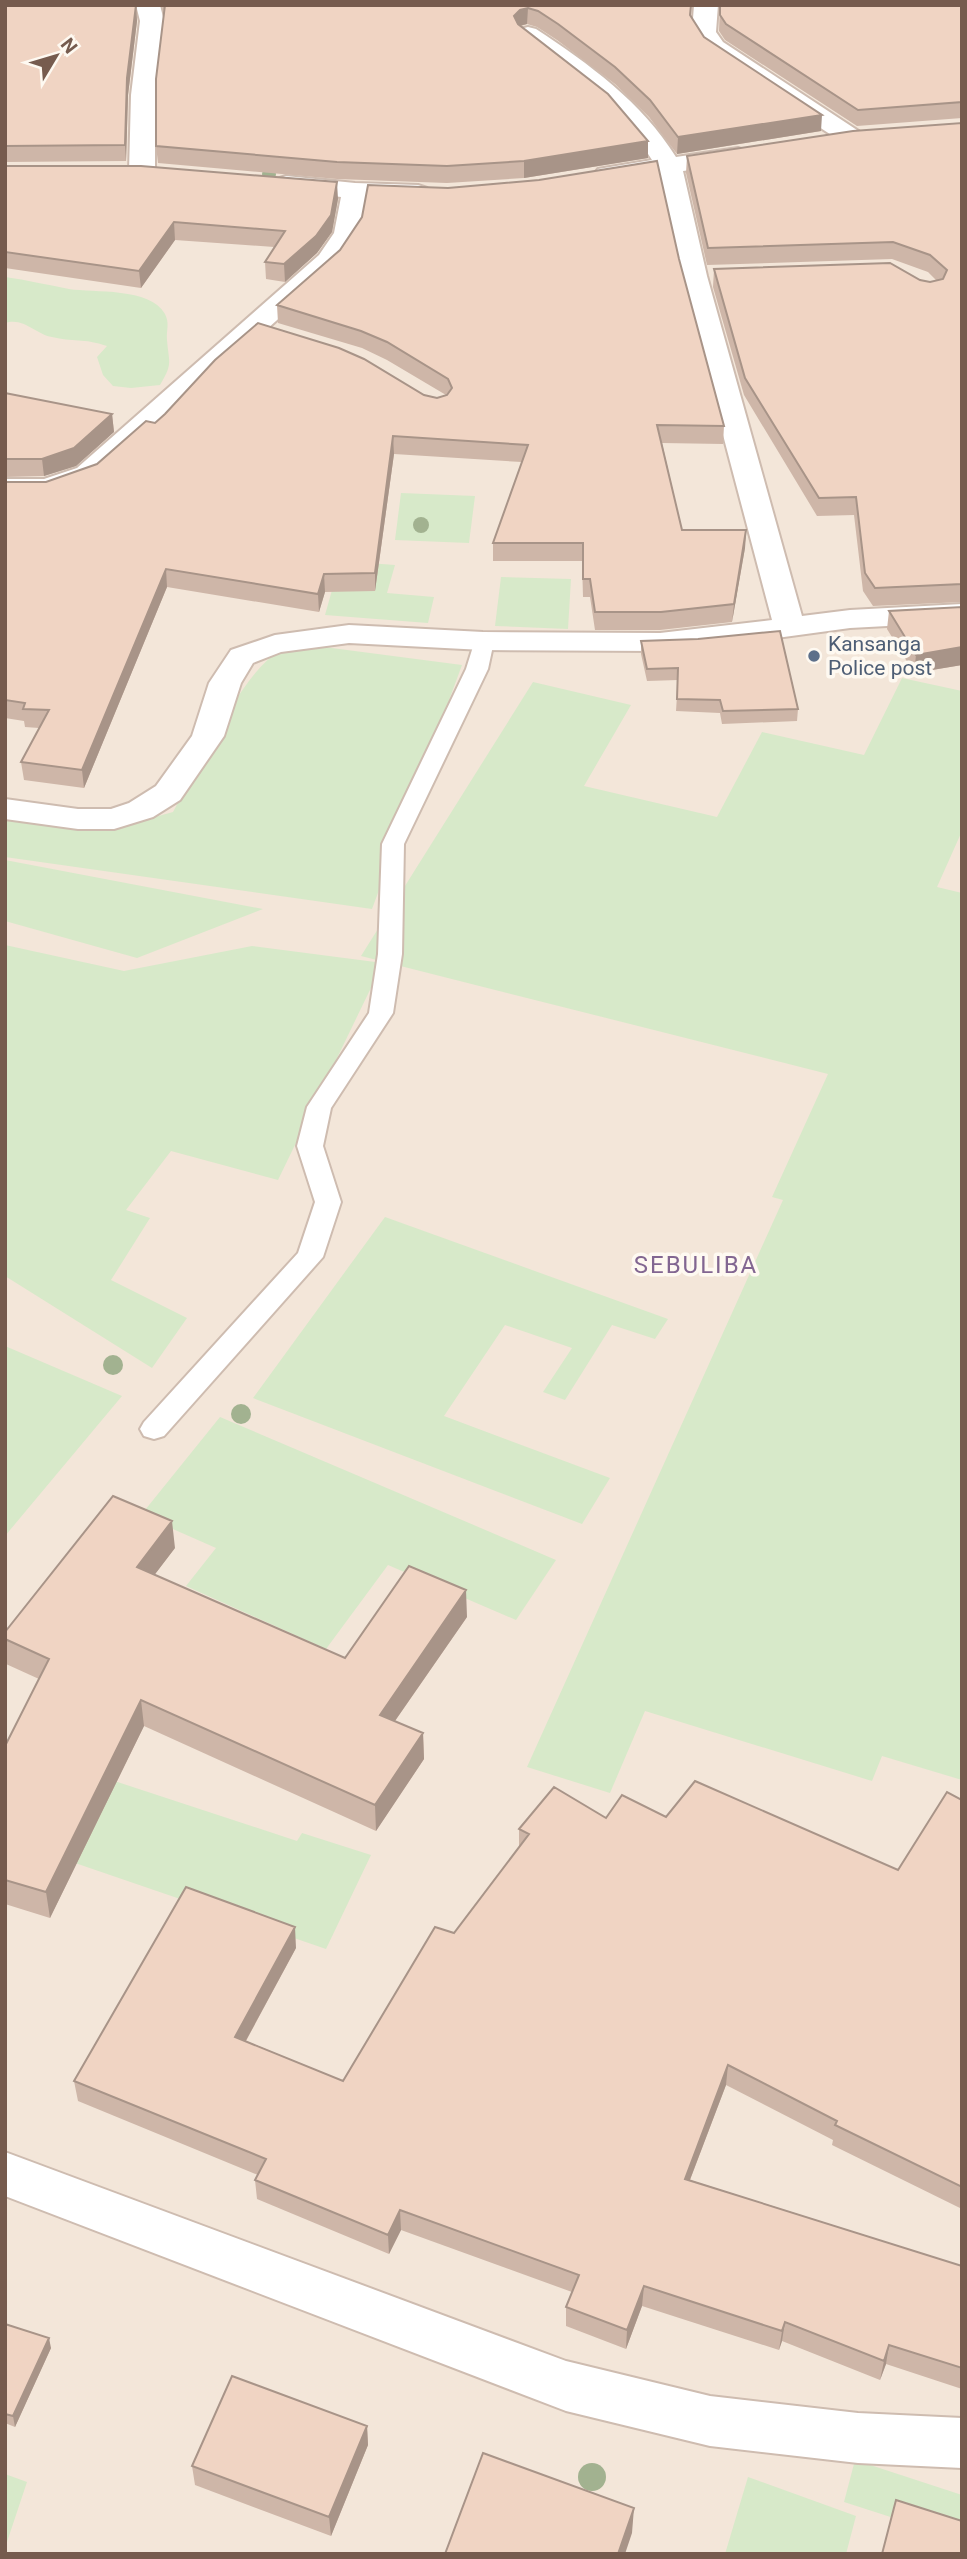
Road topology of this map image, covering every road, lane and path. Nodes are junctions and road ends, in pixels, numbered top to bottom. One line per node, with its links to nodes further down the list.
1 (148, 5): 9 (street)
2 (706, 5): 5 (street)
3 (527, 34): 8 (street)
4 (879, 135): 5 (street)
5 (851, 137): 6 (street)
6 (812, 143)
7 (760, 152): 8 (street)
8 (669, 167): 10 (street); 18 (street)
9 (115, 172)
10 (587, 178)
11 (257, 180): 12 (street)
12 (355, 191): 13 (street); 14 (street)
13 (448, 194)
14 (251, 326): 15 (street); 16 (street)
15 (289, 337)
16 (5, 488)
17 (962, 613): 18 (street)
18 (789, 626): 19 (street)
19 (482, 641): 20 (street); 21 (lane)
20 (5, 809)
21 (153, 1429)
22 (5, 2174): 23 (street)
23 (962, 2443)

